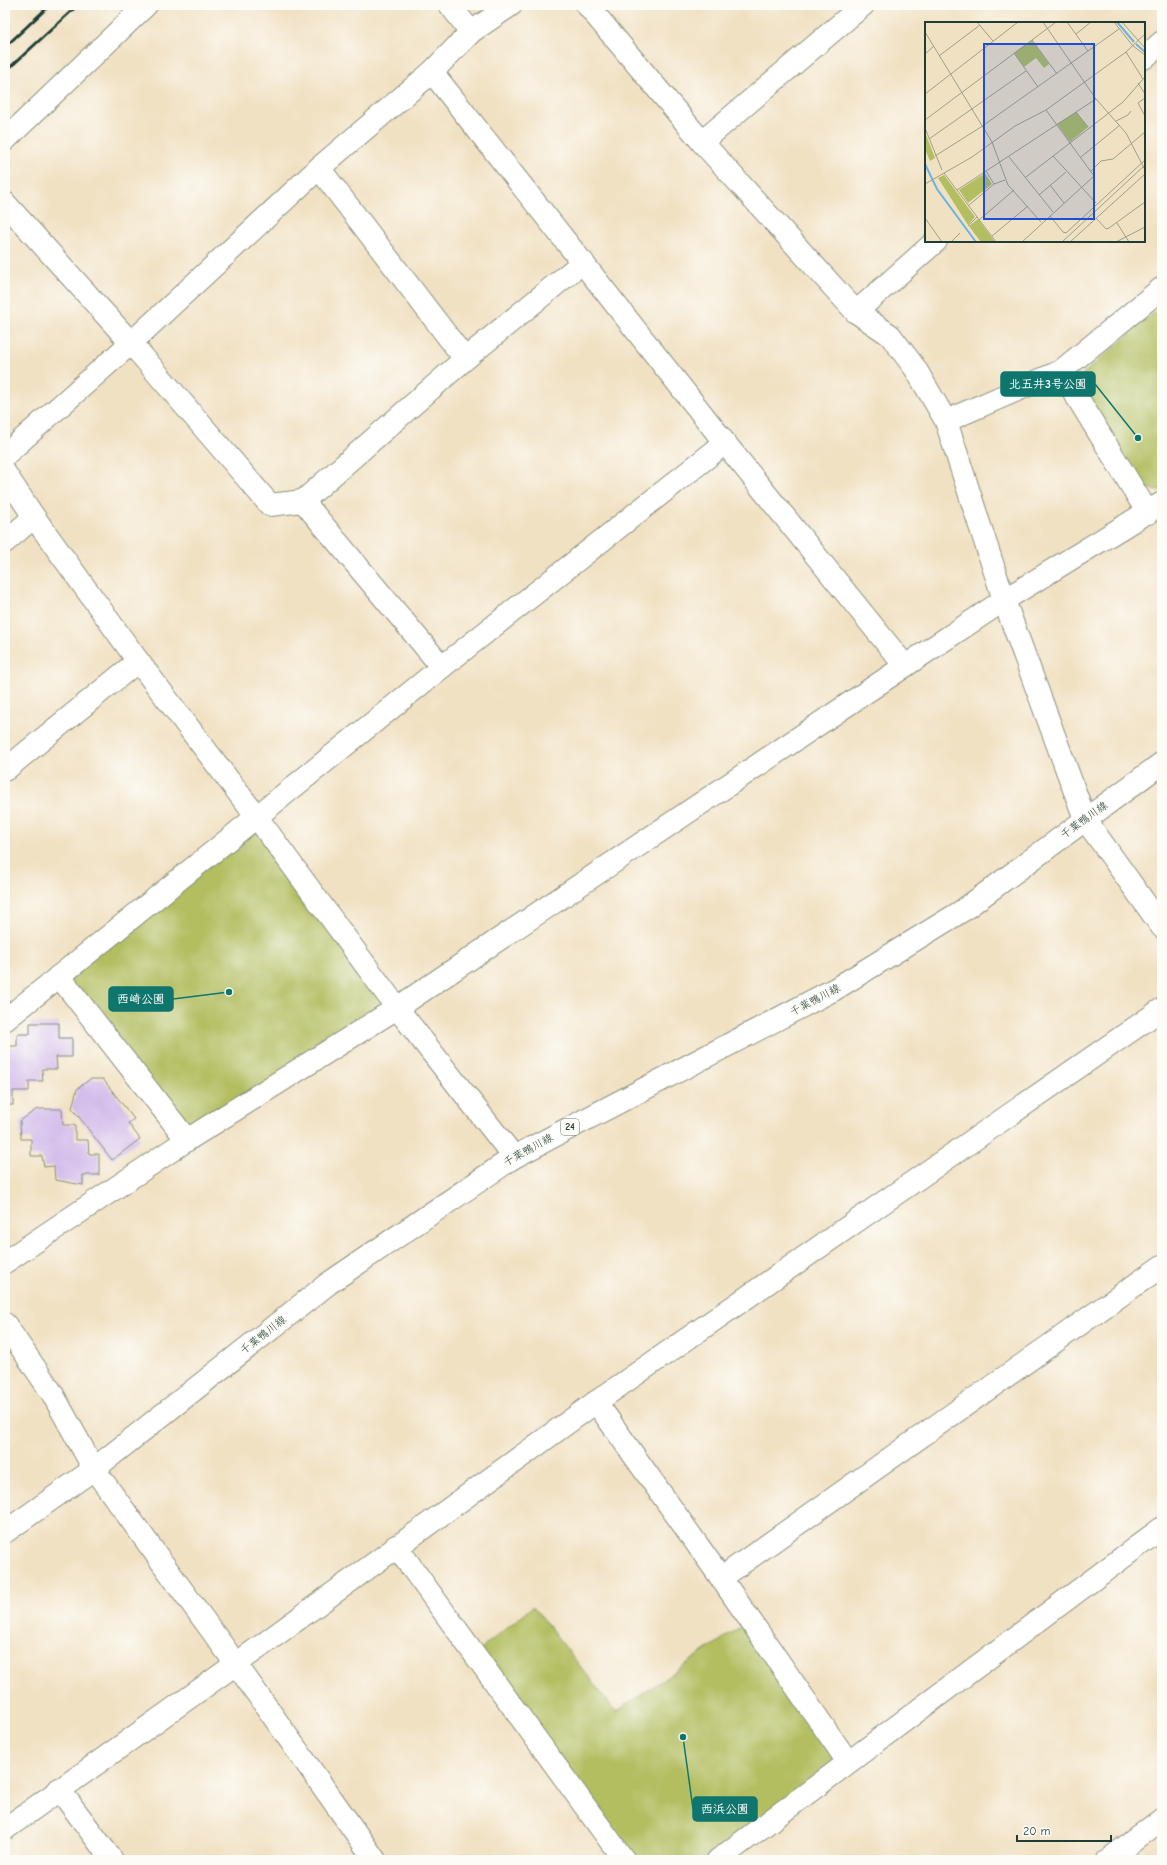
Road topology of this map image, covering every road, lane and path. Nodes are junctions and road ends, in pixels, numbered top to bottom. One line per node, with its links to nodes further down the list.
1 (146, 5): 10 (street)
2 (450, 5): 6 (street)
3 (511, 5): 6 (street)
4 (587, 5): 11 (street)
5 (863, 5): 11 (street)
6 (471, 32): 9 (street)
7 (1162, 42): 8 (street)
8 (1145, 57)
9 (432, 72): 12 (street); 15 (street)
10 (5, 140)
11 (702, 142): 17 (street)
12 (319, 168): 18 (street); 19 (street)
13 (5, 203): 18 (street)
14 (935, 242): 17 (street)
15 (583, 262): 19 (street); 22 (street)
16 (1162, 288): 20 (street)
17 (856, 312): 21 (street)
18 (131, 344): 23 (street); 25 (street)
19 (464, 359): 25 (street)
20 (1061, 372): 21 (street); 26 (street)
21 (946, 421): 29 (street)
22 (724, 443): 31 (street); 32 (street)
23 (5, 455)
24 (5, 473): 27 (street)
25 (303, 501): 32 (street)
26 (1155, 508): 29 (street)
27 (34, 517): 28 (street); 30 (street)
28 (5, 542)
29 (1004, 600): 31 (street); 36 (street)
30 (138, 661): 34 (street); 35 (street)
31 (905, 666): 39 (street)
32 (442, 667): 35 (street)
33 (1162, 763): 36 (street, 千葉鴨川線 / 24)
34 (5, 770)
35 (256, 816): 38 (street); 39 (street)
36 (1085, 819): 37 (street); 43 (street, 千葉鴨川線 / 24)
37 (1162, 928)
38 (60, 976): 41 (street); 42 (street)
39 (397, 1008): 42 (street); 43 (street)
40 (1162, 1009): 47 (street)
41 (5, 1020)
42 (187, 1140): 44 (street)
43 (514, 1157): 48 (street, 千葉鴨川線 / 24)
44 (5, 1262)
45 (1162, 1266): 52 (street)
46 (5, 1324): 48 (street)
47 (596, 1402): 51 (street); 52 (street)
48 (94, 1469): 50 (street, 千葉鴨川線 / 24); 53 (street)
49 (1162, 1528): 54 (street)
50 (5, 1532)
51 (396, 1546): 53 (street); 60 (street)
52 (721, 1578): 54 (street)
53 (236, 1664): 55 (street); 59 (street)
54 (848, 1762): 61 (street)
55 (60, 1789): 57 (street); 58 (street)
56 (1162, 1819): 62 (street)
57 (5, 1829)
58 (112, 1860)
59 (375, 1860)
60 (624, 1860)
61 (718, 1860)
62 (1108, 1860)

